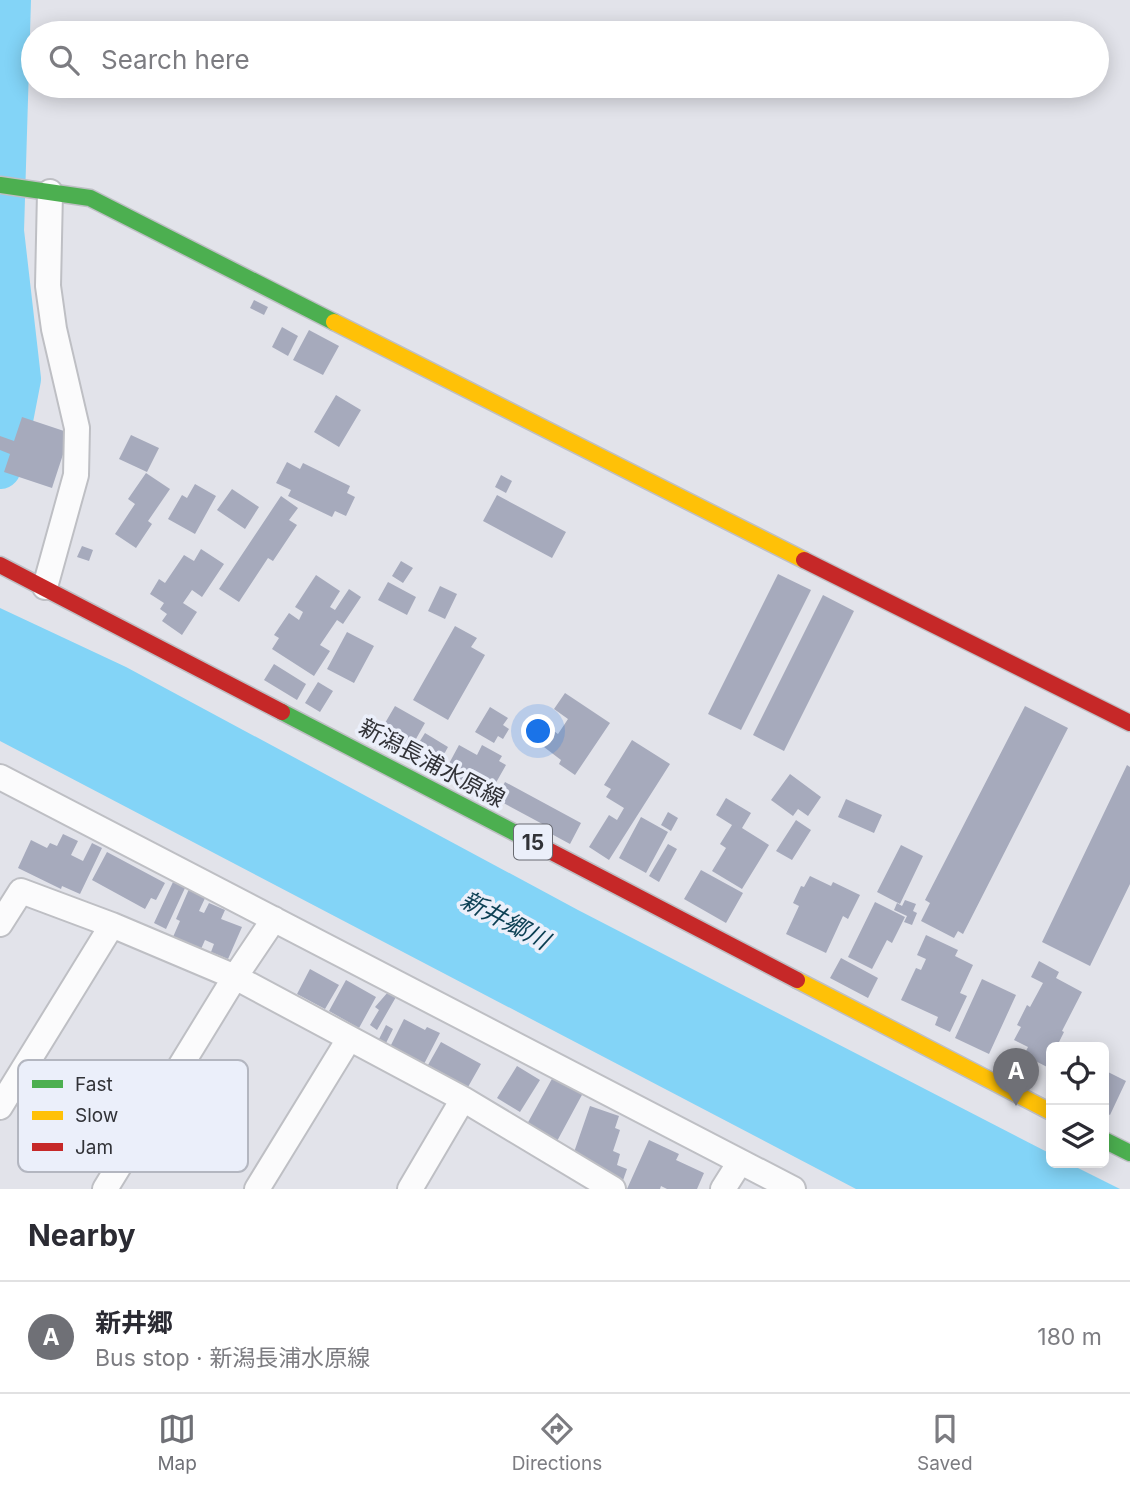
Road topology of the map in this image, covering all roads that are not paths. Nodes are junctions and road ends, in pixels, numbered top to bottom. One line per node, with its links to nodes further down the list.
1 (0, 185): 2 (street)
2 (42, 190): 4 (street); 5 (street)
3 (0, 565): 4 (street, 新潟長浦水原線 / 15)
4 (46, 587): 17 (street, 新潟長浦水原線 / 15)
5 (1130, 723)
6 (0, 777): 7 (street)
7 (274, 919): 10 (street); 20 (street)
8 (0, 923): 9 (street)
9 (112, 925): 10 (street); 12 (street)
10 (236, 977): 11 (street); 13 (street)
11 (349, 1039): 15 (street); 23 (street)
12 (29, 1060)
13 (185, 1060)
14 (18, 1078): 16 (street)
15 (463, 1098): 24 (street); 25 (street)
16 (0, 1107)
17 (1046, 1109)
18 (1109, 1142): 19 (street)
19 (1130, 1153)
20 (740, 1162): 26 (street); 27 (street)
21 (116, 1172): 22 (street)
22 (105, 1189)
23 (257, 1189)
24 (410, 1189)
25 (613, 1189)
26 (723, 1189)
27 (793, 1189)

